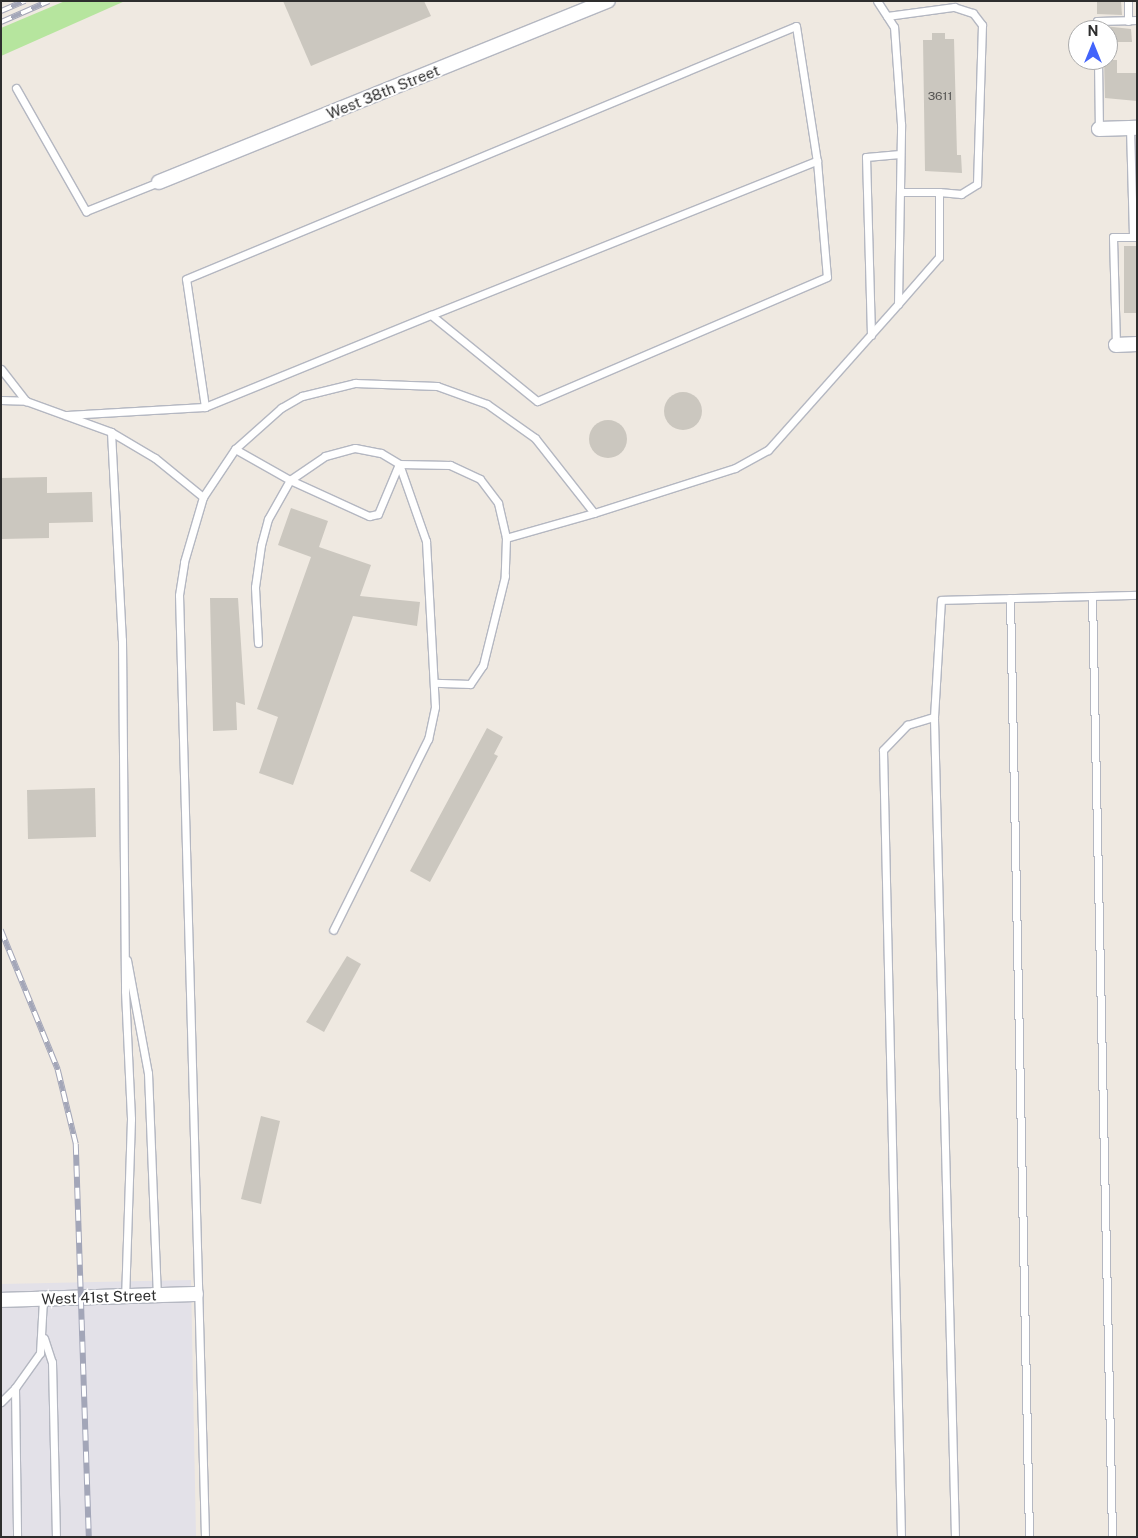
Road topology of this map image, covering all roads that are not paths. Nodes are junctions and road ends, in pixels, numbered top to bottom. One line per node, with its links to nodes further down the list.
1 (608, 1): 14 (street, West 38th Street)
2 (877, 1): 4 (lane)
3 (1128, 1): 7 (lane)
4 (887, 16): 12 (lane); 16 (lane)
5 (1137, 20): 7 (lane)
6 (1118, 21): 7 (lane)
7 (1128, 21)
8 (1098, 70): 11 (lane)
9 (16, 88): 14 (lane)
10 (1133, 128): 11 (street); 17 (lane)
11 (1099, 129)
12 (900, 154): 15 (lane); 20 (lane)
13 (817, 161): 19 (lane); 19 (lane); 26 (lane)
14 (159, 182)
15 (900, 192): 16 (lane); 18 (lane)
16 (938, 192): 18 (lane)
17 (1135, 237): 22 (lane)
18 (898, 304): 20 (lane)
19 (431, 315): 26 (lane)
20 (871, 336): 33 (lane)
21 (1137, 344): 22 (street)
22 (1116, 345)
23 (1, 369): 25 (lane)
24 (1, 400): 25 (lane)
25 (26, 401): 27 (lane)
26 (205, 407): 27 (lane)
27 (66, 416): 28 (lane)
28 (110, 432): 32 (lane); 42 (lane)
29 (236, 448): 31 (lane); 32 (lane); 33 (lane)
30 (399, 464): 31 (lane); 31 (lane); 34 (lane); 39 (lane)
31 (290, 480): 38 (lane)
32 (203, 497): 43 (lane)
33 (594, 512): 34 (lane)
34 (506, 538): 39 (lane)
35 (1137, 595): 36 (lane)
36 (1092, 596): 37 (lane); 57 (lane)
37 (1010, 598): 40 (lane); 56 (lane)
38 (258, 643)
39 (434, 683): 41 (lane)
40 (934, 717): 54 (lane); 55 (lane)
41 (333, 930)
42 (124, 950): 44 (lane); 45 (lane)
43 (196, 1294): 44 (street, West 41st Street); 53 (lane)
44 (157, 1296): 45 (street, West 41st Street)
45 (125, 1297): 46 (street, West 41st Street)
46 (43, 1299): 47 (street, West 41st Street); 48 (lane)
47 (1, 1300)
48 (44, 1338): 49 (lane); 52 (lane)
49 (15, 1388): 50 (lane); 51 (lane)
50 (1, 1402)
51 (17, 1537)
52 (56, 1537)
53 (205, 1537)
54 (901, 1537)
55 (955, 1537)
56 (1029, 1537)
57 (1112, 1537)

